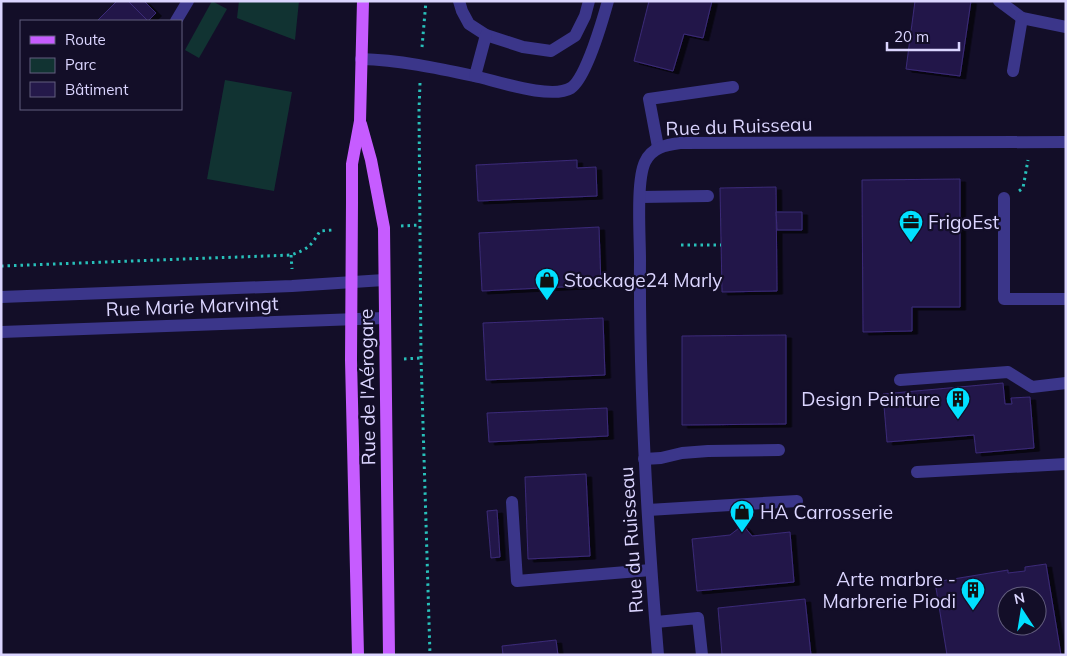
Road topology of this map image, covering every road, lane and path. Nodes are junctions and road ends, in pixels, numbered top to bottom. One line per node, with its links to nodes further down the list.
1 (188, 1): 9 (street)
2 (363, 1): 12 (main road, Rue de l'Aérogare)
3 (426, 1): 13 (path)
4 (459, 1): 11 (street)
5 (589, 1): 11 (street)
6 (608, 1): 15 (street)
7 (999, 1): 8 (street)
8 (1022, 18): 10 (street); 14 (street)
9 (177, 20)
10 (1066, 27)
11 (486, 35): 15 (street)
12 (362, 59): 13 (street); 17 (main road, Rue de l'Aérogare)
13 (421, 66): 15 (street); 48 (path)
14 (1013, 71)
15 (475, 76)
16 (733, 87): 20 (street)
17 (360, 121): 24 (main road, Rue de l'Aérogare); 28 (main road, Rue de l'Aérogare)
18 (1028, 142): 19 (street, Rue du Ruisseau); 20 (street, Rue du Ruisseau); 23 (path)
19 (1066, 142)
20 (658, 147): 22 (street, Rue du Ruisseau)
21 (708, 196): 22 (street)
22 (640, 197): 38 (street, Rue du Ruisseau)
23 (1004, 198): 31 (street)
24 (352, 228): 27 (path); 29 (main road, Rue de l'Aérogare)
25 (681, 245): 26 (path)
26 (721, 245)
27 (1, 266)
28 (384, 280): 29 (street); 32 (main road, Rue de l'Aérogare)
29 (352, 282): 30 (street); 33 (main road, Rue de l'Aérogare)
30 (1, 297)
31 (1066, 299)
32 (385, 318): 33 (street, Rue Marie Marvingt); 47 (main road, Rue de l'Aérogare)
33 (352, 319): 34 (street, Rue Marie Marvingt); 46 (main road, Rue de l'Aérogare)
34 (1, 332)
35 (900, 380): 36 (street)
36 (1066, 384)
37 (779, 450): 38 (street)
38 (644, 459): 43 (street, Rue du Ruisseau)
39 (1066, 464): 40 (street)
40 (917, 472)
41 (797, 501): 43 (street)
42 (512, 502): 44 (street)
43 (648, 510): 44 (street, Rue du Ruisseau)
44 (651, 570): 45 (street, Rue du Ruisseau)
45 (656, 622): 49 (street, Rue du Ruisseau); 50 (street)
46 (358, 655)
47 (389, 655)
48 (430, 655)
49 (658, 655)
50 (702, 655)

